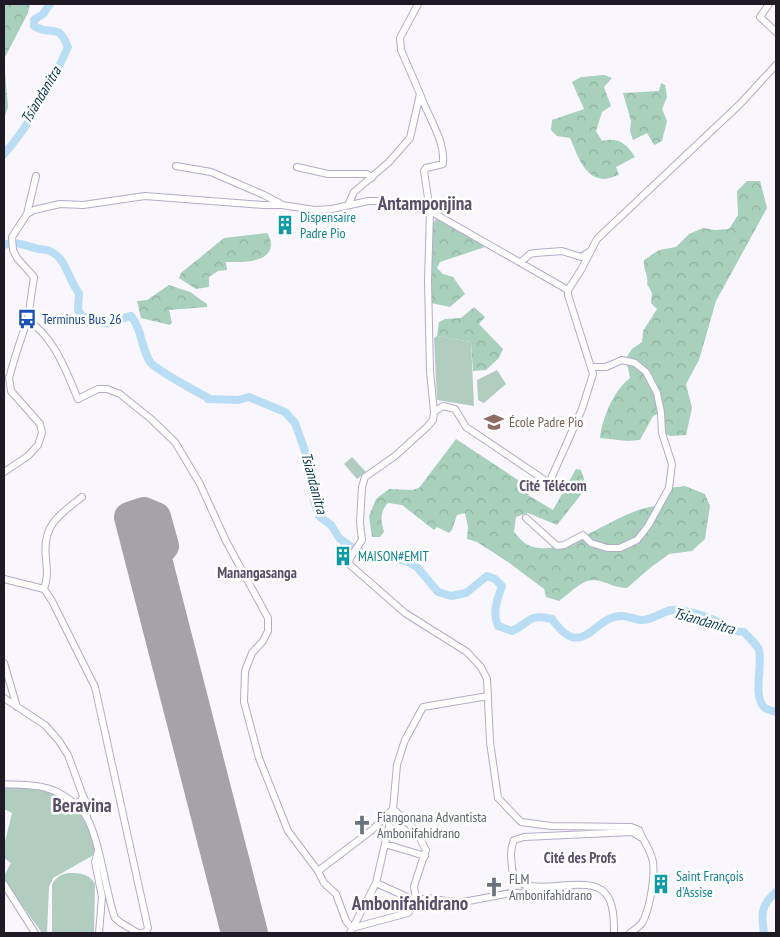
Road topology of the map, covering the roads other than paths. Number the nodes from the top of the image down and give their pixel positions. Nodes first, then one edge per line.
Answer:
1 (418, 4) edge
2 (769, 4) edge
3 (776, 32) edge
4 (776, 65) edge
5 (420, 94) junction
6 (176, 166) dead end
7 (297, 167) dead end
8 (36, 176) dead end
9 (372, 178) junction
10 (264, 195) junction
11 (282, 204) junction
12 (263, 205) junction
13 (348, 205) junction
14 (430, 211) junction
15 (27, 214) junction
16 (590, 252) junction
17 (521, 262) junction
18 (568, 290) junction
19 (27, 320) junction
20 (591, 367) junction
21 (434, 412) junction
22 (4, 472) edge
23 (82, 497) dead end
24 (526, 518) dead end
25 (4, 579) edge
26 (44, 590) junction
27 (4, 663) edge
28 (488, 696) junction
29 (4, 698) edge
30 (17, 707) junction
31 (4, 784) edge
32 (83, 796) junction
33 (74, 804) junction
34 (392, 809) junction
35 (87, 818) junction
36 (642, 838) junction
37 (385, 844) junction
38 (98, 851) junction
39 (425, 856) junction
40 (318, 871) junction
41 (376, 883) junction
42 (4, 884) edge
43 (560, 886) junction
44 (416, 901) junction
45 (351, 931) edge
46 (36, 933) edge
47 (99, 933) edge
48 (140, 933) edge
49 (614, 933) edge
50 (630, 933) edge

1 - 5 street
2 - 3 street
4 - 16 street
5 - 9 street
5 - 14 street
6 - 10 street
7 - 9 street
8 - 15 street
9 - 13 street
10 - 11 street
10 - 12 street
11 - 12 street
11 - 13 street
12 - 15 street
13 - 14 street
14 - 17 street
14 - 21 street
15 - 19 street
16 - 17 street
16 - 18 street
17 - 18 street
18 - 20 street
19 - 22 street
19 - 40 street
20 - 21 street
20 - 24 street
21 - 28 street
23 - 26 street
25 - 26 street
26 - 48 street
27 - 30 street
28 - 34 street
28 - 36 street
29 - 30 street
30 - 32 street
31 - 33 street
32 - 33 street
32 - 35 street
33 - 35 street
34 - 37 street
34 - 39 street
34 - 40 street
35 - 38 street
36 - 43 street
36 - 50 street
37 - 39 street
37 - 41 street
38 - 47 street
38 - 48 street
39 - 44 street
40 - 45 street
41 - 44 street
41 - 45 street
42 - 46 street
43 - 44 street
43 - 49 street
44 - 45 street

